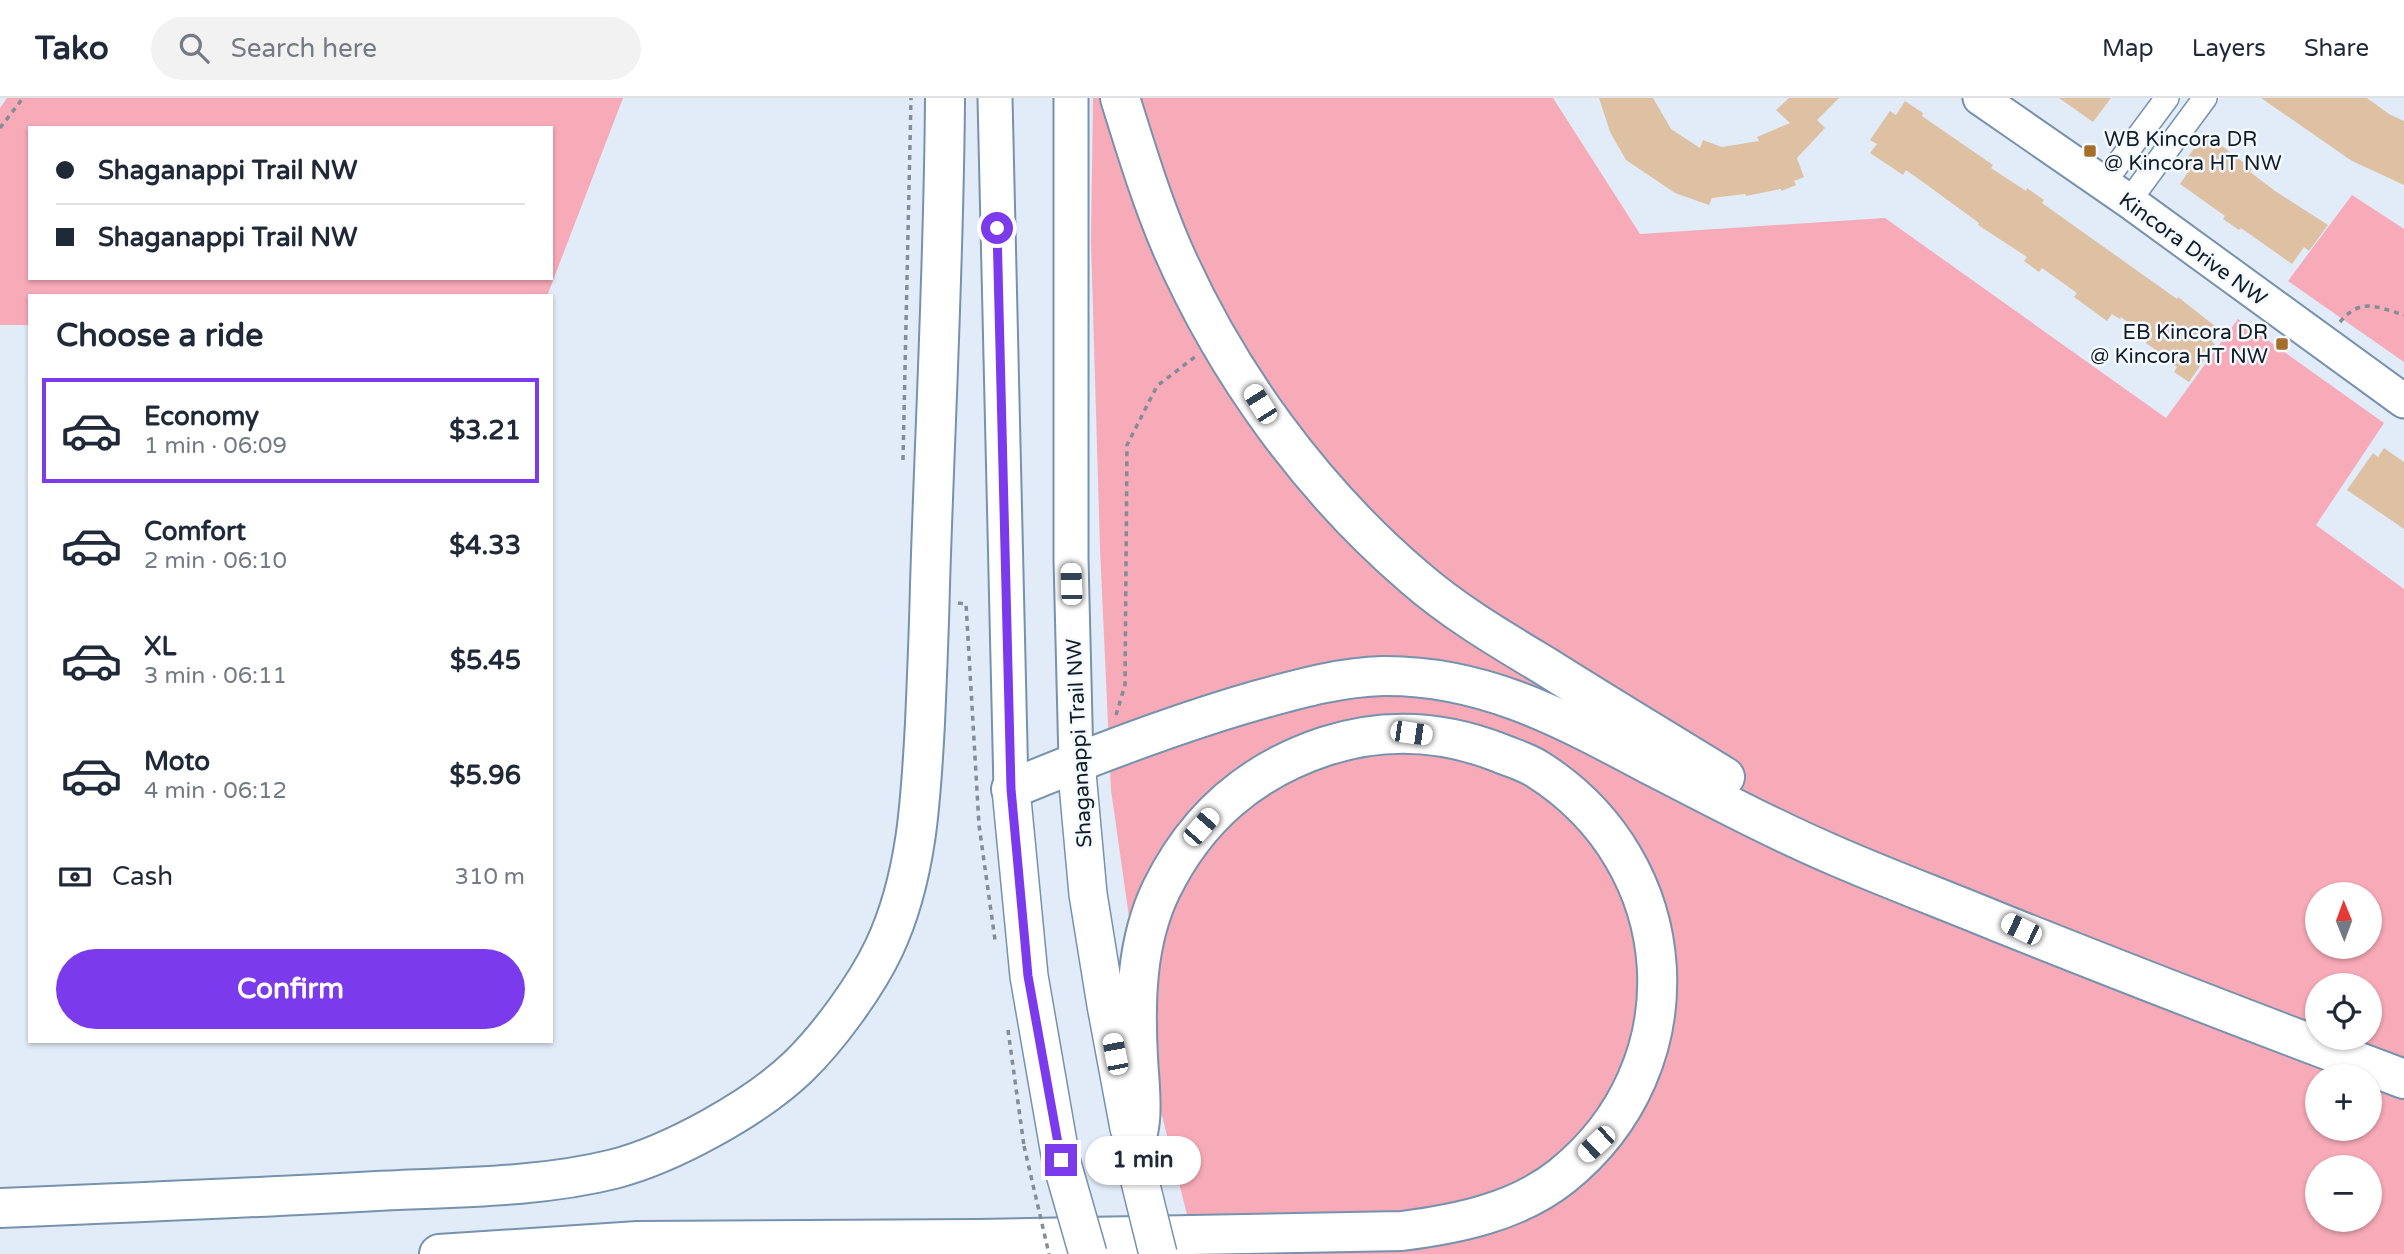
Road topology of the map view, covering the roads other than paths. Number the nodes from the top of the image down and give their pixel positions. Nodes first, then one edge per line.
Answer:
1 (945, 98) edge
2 (995, 98) edge
3 (1071, 98) edge
4 (1120, 98) edge
5 (1980, 98) edge
6 (2167, 98) edge
7 (2205, 98) edge
8 (2116, 193) junction
9 (2404, 401) edge
10 (1076, 746) junction
11 (1010, 772) junction
12 (2045, 941) junction
13 (2404, 1079) edge
14 (1133, 1153) junction
15 (0, 1208) edge
16 (439, 1254) edge
17 (1088, 1254) edge
18 (1158, 1254) edge

1 - 15 highway
2 - 11 main road
3 - 10 main road, Shaganappi Trail NW
4 - 12 highway
5 - 8 main road, Kincora Drive NW
6 - 8 street
7 - 8 street
8 - 9 main road, Kincora Drive NW
10 - 11 highway
10 - 12 highway
10 - 14 main road, Shaganappi Trail NW
11 - 17 main road, bridge
12 - 13 highway
14 - 16 highway
14 - 18 main road, Shaganappi Trail NW, bridge

